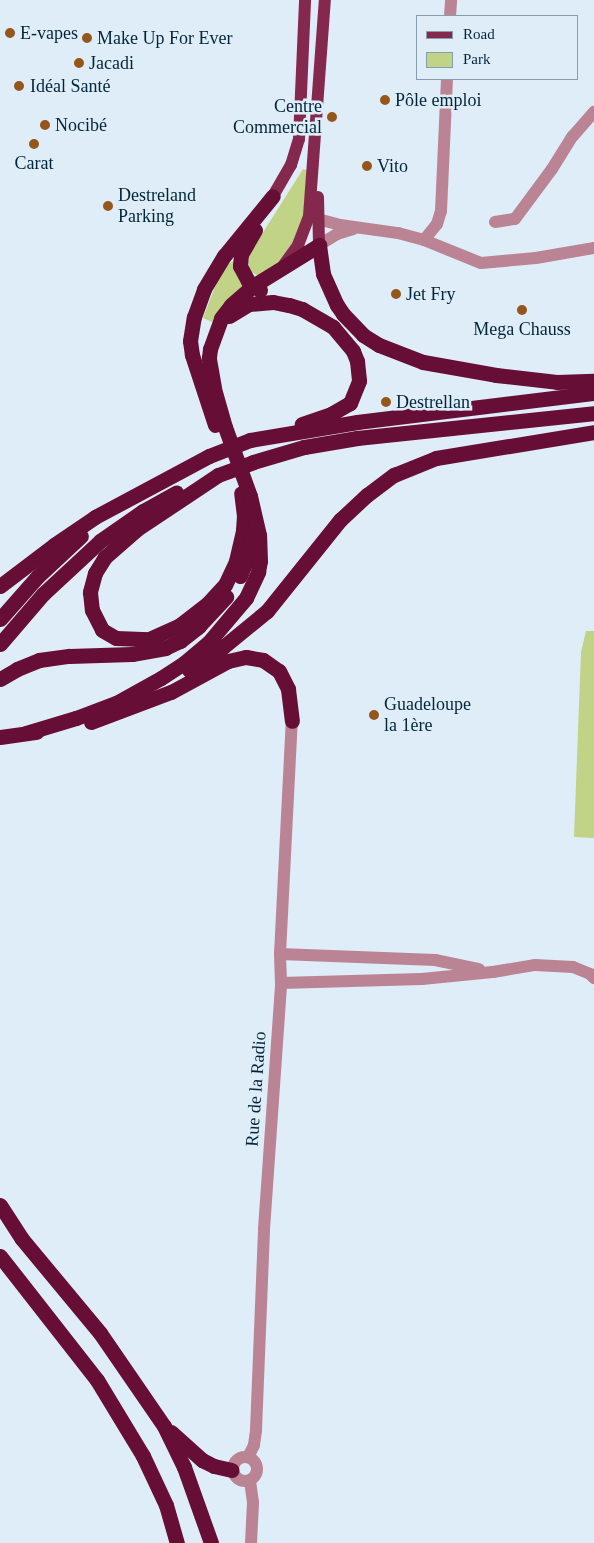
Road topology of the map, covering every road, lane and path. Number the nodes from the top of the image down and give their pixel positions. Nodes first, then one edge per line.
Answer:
1 (305, 0) edge
2 (325, 0) edge
3 (451, 0) edge
4 (450, 15) edge
5 (448, 80) edge
6 (320, 89) junction
7 (594, 112) edge
8 (273, 196) junction
9 (318, 219) junction
10 (495, 222) dead end
11 (363, 227) junction
12 (424, 240) junction
13 (319, 244) junction
14 (594, 248) edge
15 (280, 270) junction
16 (253, 286) junction
17 (302, 309) junction
18 (216, 330) junction
19 (594, 381) edge
20 (594, 393) edge
21 (594, 413) edge
22 (594, 432) edge
23 (250, 440) junction
24 (218, 475) junction
25 (131, 496) junction
26 (253, 506) junction
27 (0, 586) edge
28 (0, 619) edge
29 (0, 644) edge
30 (0, 679) edge
31 (292, 721) joint
32 (26, 734) junction
33 (0, 737) edge
34 (280, 954) junction
35 (493, 972) junction
36 (594, 978) edge
37 (281, 982) junction
38 (0, 1205) edge
39 (0, 1256) edge
40 (164, 1426) junction
41 (248, 1457) junction
42 (232, 1470) junction
43 (250, 1481) junction
44 (177, 1543) edge
45 (211, 1543) edge
46 (251, 1543) edge

1 - 8 main road
2 - 6 main road
3 - 4 street
5 - 12 street
6 - 9 main road
6 - 15 main road
7 - 10 street
8 - 16 highway
8 - 24 highway
9 - 11 street
9 - 13 main road
11 - 12 street
11 - 13 street
12 - 14 street
13 - 15 highway
13 - 19 highway
15 - 16 highway
16 - 17 highway
16 - 18 highway
17 - 18 highway
17 - 23 highway
18 - 26 highway
20 - 23 highway
21 - 24 highway, bridge
22 - 32 highway
23 - 25 highway, bridge
24 - 29 highway
25 - 27 highway
25 - 28 highway
26 - 30 highway
26 - 32 highway
31 - 32 highway
31 - 34 street, Rue de la Radio
32 - 33 highway
34 - 35 street
34 - 37 street, Rue de la Radio
35 - 36 street
35 - 37 street
37 - 41 street, Rue de la Radio
38 - 40 highway
39 - 44 highway
40 - 42 highway
40 - 45 highway
41 - 42 street
41 - 43 street
42 - 43 street
43 - 46 street

